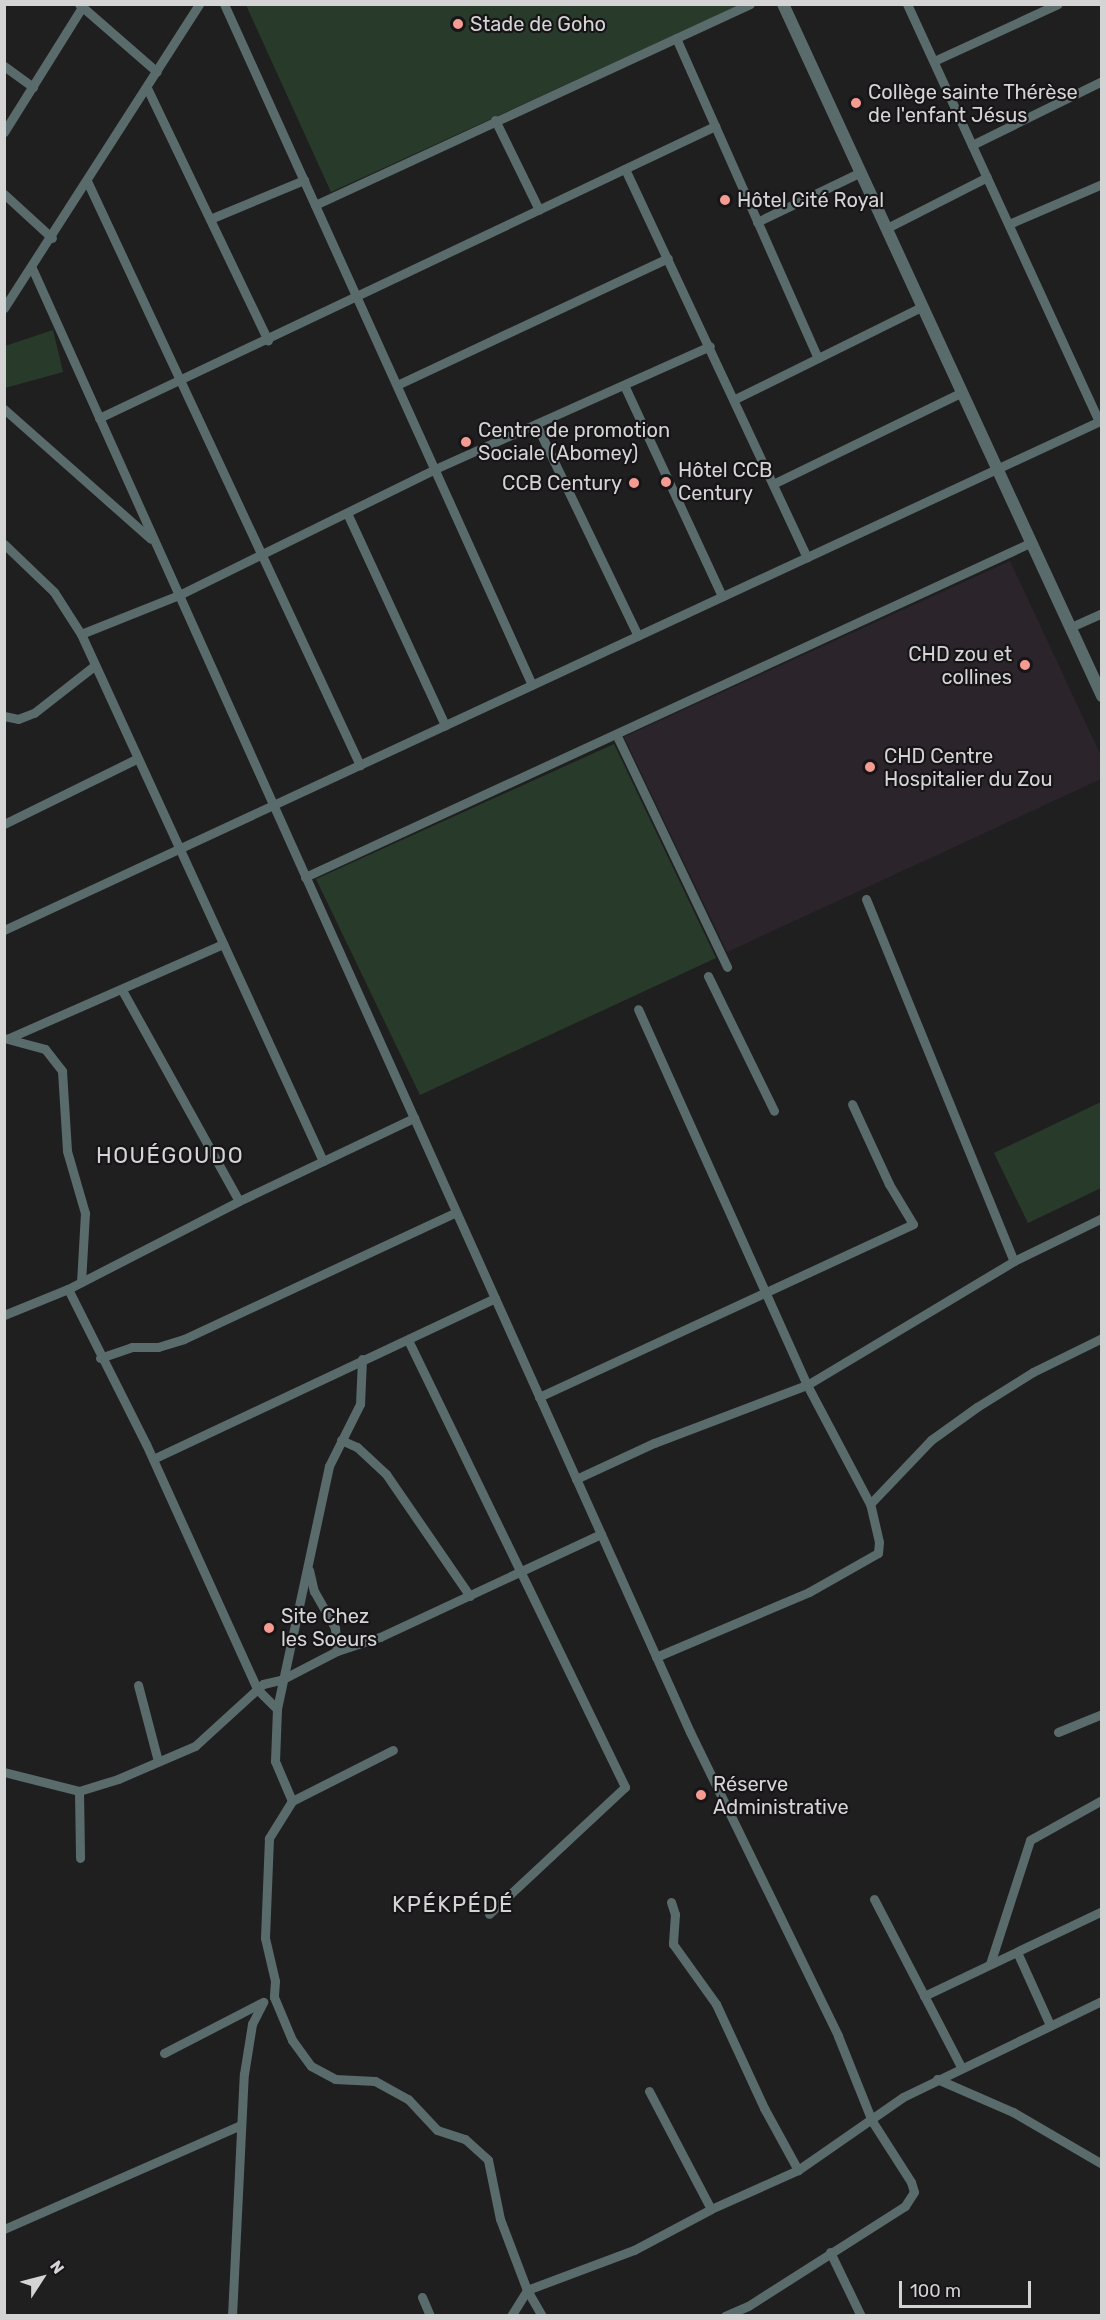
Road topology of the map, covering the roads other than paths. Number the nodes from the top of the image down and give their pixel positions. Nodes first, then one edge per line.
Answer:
1 (199, 4) edge
2 (224, 4) edge
3 (750, 4) edge
4 (783, 4) edge
5 (908, 4) edge
6 (1058, 4) edge
7 (81, 6) edge
8 (676, 38) junction
9 (934, 61) junction
10 (4, 66) edge
11 (156, 72) junction
12 (1101, 81) edge
13 (33, 87) junction
14 (147, 88) junction
15 (495, 120) junction
16 (715, 126) junction
17 (4, 132) edge
18 (972, 145) junction
19 (625, 169) junction
20 (861, 172) junction
21 (987, 177) junction
22 (304, 180) junction
23 (87, 182) junction
24 (1099, 186) edge
25 (4, 194) edge
26 (1101, 198) edge
27 (315, 206) junction
28 (538, 210) junction
29 (210, 219) junction
30 (757, 222) junction
31 (1009, 224) junction
32 (887, 228) junction
33 (52, 237) junction
34 (668, 258) junction
35 (32, 268) junction
36 (357, 297) junction
37 (923, 306) junction
38 (4, 308) edge
39 (268, 340) junction
40 (710, 346) junction
41 (818, 358) junction
42 (182, 381) junction
43 (397, 385) junction
44 (624, 385) junction
45 (962, 392) junction
46 (735, 399) junction
47 (4, 409) edge
48 (99, 418) junction
49 (1100, 420) edge
50 (536, 424) junction
51 (997, 467) junction
52 (435, 470) junction
53 (775, 483) junction
54 (347, 513) junction
55 (154, 542) junction
56 (1032, 543) junction
57 (4, 544) edge
58 (264, 553) junction
59 (807, 557) junction
60 (178, 595) junction
61 (722, 596) junction
62 (1101, 613) edge
63 (1071, 627) junction
64 (81, 634) junction
65 (638, 636) junction
66 (94, 666) junction
67 (532, 685) junction
68 (1101, 696) edge
69 (4, 716) edge
70 (445, 725) junction
71 (616, 734) junction
72 (136, 759) junction
73 (360, 765) junction
74 (273, 805) junction
75 (4, 824) edge
76 (178, 849) junction
77 (305, 877) junction
78 (866, 899) dead end
79 (4, 930) edge
80 (223, 944) junction
81 (727, 966) dead end
82 (708, 976) dead end
83 (122, 990) junction
84 (638, 1010) dead end
85 (5, 1040) edge
86 (852, 1104) dead end
87 (774, 1111) dead end
88 (414, 1118) junction
89 (323, 1161) junction
90 (239, 1201) junction
91 (456, 1212) junction
92 (1101, 1218) edge
93 (1014, 1261) junction
94 (81, 1282) junction
95 (68, 1289) junction
96 (766, 1292) junction
97 (495, 1298) junction
98 (4, 1315) edge
99 (1101, 1338) edge
100 (408, 1340) junction
101 (100, 1358) junction
102 (362, 1359) junction
103 (807, 1384) junction
104 (539, 1397) junction
105 (341, 1440) junction
106 (153, 1459) junction
107 (576, 1479) junction
108 (870, 1504) junction
109 (601, 1534) junction
110 (309, 1569) junction
111 (521, 1573) junction
112 (470, 1596) junction
113 (337, 1651) junction
114 (656, 1657) junction
115 (281, 1680) junction
116 (138, 1685) dead end
117 (257, 1689) junction
118 (277, 1709) junction
119 (1101, 1714) edge
120 (1058, 1732) dead end
121 (393, 1750) dead end
122 (158, 1761) junction
123 (4, 1772) edge
124 (79, 1791) junction
125 (1101, 1800) edge
126 (292, 1801) junction
127 (80, 1858) dead end
128 (874, 1899) dead end
129 (671, 1902) dead end
130 (1101, 1911) edge
131 (489, 1914) dead end
132 (1017, 1952) junction
133 (990, 1964) junction
134 (924, 1996) junction
135 (274, 1997) junction
136 (1101, 2001) edge
137 (263, 2002) junction
138 (1050, 2025) junction
139 (164, 2053) dead end
140 (961, 2067) junction
141 (937, 2079) junction
142 (649, 2091) dead end
143 (872, 2121) junction
144 (239, 2126) junction
145 (1101, 2164) edge
146 (798, 2170) junction
147 (711, 2209) junction
148 (4, 2229) edge
149 (830, 2252) junction
150 (527, 2290) junction
151 (422, 2297) dead end
152 (750, 2311) edge
153 (232, 2316) edge
154 (430, 2316) edge
155 (511, 2316) edge
156 (542, 2316) edge
157 (725, 2316) edge
158 (861, 2316) edge

1 - 11 street
2 - 22 street
3 - 8 street
4 - 20 street
5 - 9 street
6 - 9 street
7 - 11 street
7 - 13 street
8 - 15 street
8 - 16 street
9 - 18 street
10 - 13 street
11 - 14 street
12 - 18 street
13 - 17 street
14 - 23 street
14 - 29 street
15 - 27 street
15 - 28 street
16 - 19 street
16 - 30 street
18 - 21 street
19 - 28 street
19 - 34 street
20 - 30 street
20 - 32 street
21 - 31 street
21 - 32 street
22 - 27 street
22 - 29 street
23 - 33 street
23 - 42 street
24 - 26 street
24 - 31 street
25 - 33 street
27 - 36 street
28 - 36 street
29 - 39 street
30 - 41 street
31 - 49 street
32 - 37 street
33 - 35 street
34 - 40 street
34 - 43 street
35 - 38 street
35 - 48 street
36 - 39 street
36 - 43 street
37 - 41 street
37 - 45 street
39 - 42 street
40 - 44 street
40 - 46 street
41 - 46 street
42 - 48 street
42 - 58 street
43 - 52 street
44 - 50 street
44 - 61 street
45 - 51 street
45 - 53 street
46 - 53 street
47 - 55 street
48 - 55 street
49 - 51 street
50 - 52 street
50 - 65 street
51 - 56 street
51 - 59 street
52 - 54 street
52 - 67 street
53 - 59 street
54 - 58 street
54 - 70 street
55 - 60 street
56 - 63 street
56 - 71 street
57 - 64 street
58 - 60 street
58 - 73 street
59 - 61 street
60 - 64 street
60 - 74 street
61 - 65 street
62 - 63 street
63 - 68 street
64 - 66 street
65 - 67 street
66 - 69 street
66 - 72 street
67 - 70 street
70 - 73 street
71 - 77 street
71 - 81 street
72 - 75 street
72 - 76 street
73 - 74 street
74 - 76 street
74 - 77 street
76 - 79 street
76 - 80 street
77 - 88 street
78 - 93 street
80 - 83 street
80 - 89 street
82 - 87 street
83 - 85 street
83 - 90 street
84 - 96 street
85 - 94 street
86 - 96 street
88 - 89 street
88 - 91 street
89 - 90 street
90 - 94 street
91 - 97 street
91 - 101 street
92 - 93 street
93 - 103 street
94 - 95 street
95 - 98 street
95 - 101 street
96 - 103 street
96 - 104 street
97 - 100 street
97 - 104 street
99 - 108 street
100 - 102 street
100 - 111 street
101 - 106 street
102 - 105 street
102 - 106 street
103 - 107 street
103 - 108 street
104 - 107 street
105 - 110 street
105 - 112 street
106 - 117 street
107 - 109 street
108 - 114 street
109 - 111 street
109 - 114 street
110 - 113 street
110 - 115 street
111 - 112 street
111 - 131 street
112 - 113 street
113 - 115 street
114 - 143 street
115 - 117 street
115 - 118 street
116 - 122 street
117 - 118 street
117 - 122 street
118 - 126 street
119 - 120 street
121 - 126 street
122 - 124 street
123 - 124 street
124 - 127 street
125 - 133 street
126 - 135 street
128 - 134 street
129 - 146 street
130 - 132 street
132 - 133 street
132 - 138 street
133 - 134 street
134 - 140 street
135 - 137 street
135 - 150 street
136 - 138 street
137 - 139 street
137 - 144 street
138 - 140 street
140 - 141 street
141 - 143 street
141 - 145 street
142 - 147 street
143 - 146 street
143 - 149 street
144 - 148 street
144 - 153 street
146 - 147 street
147 - 150 street
149 - 152 street
149 - 158 street
150 - 155 street
150 - 156 street
151 - 154 street
152 - 157 street

